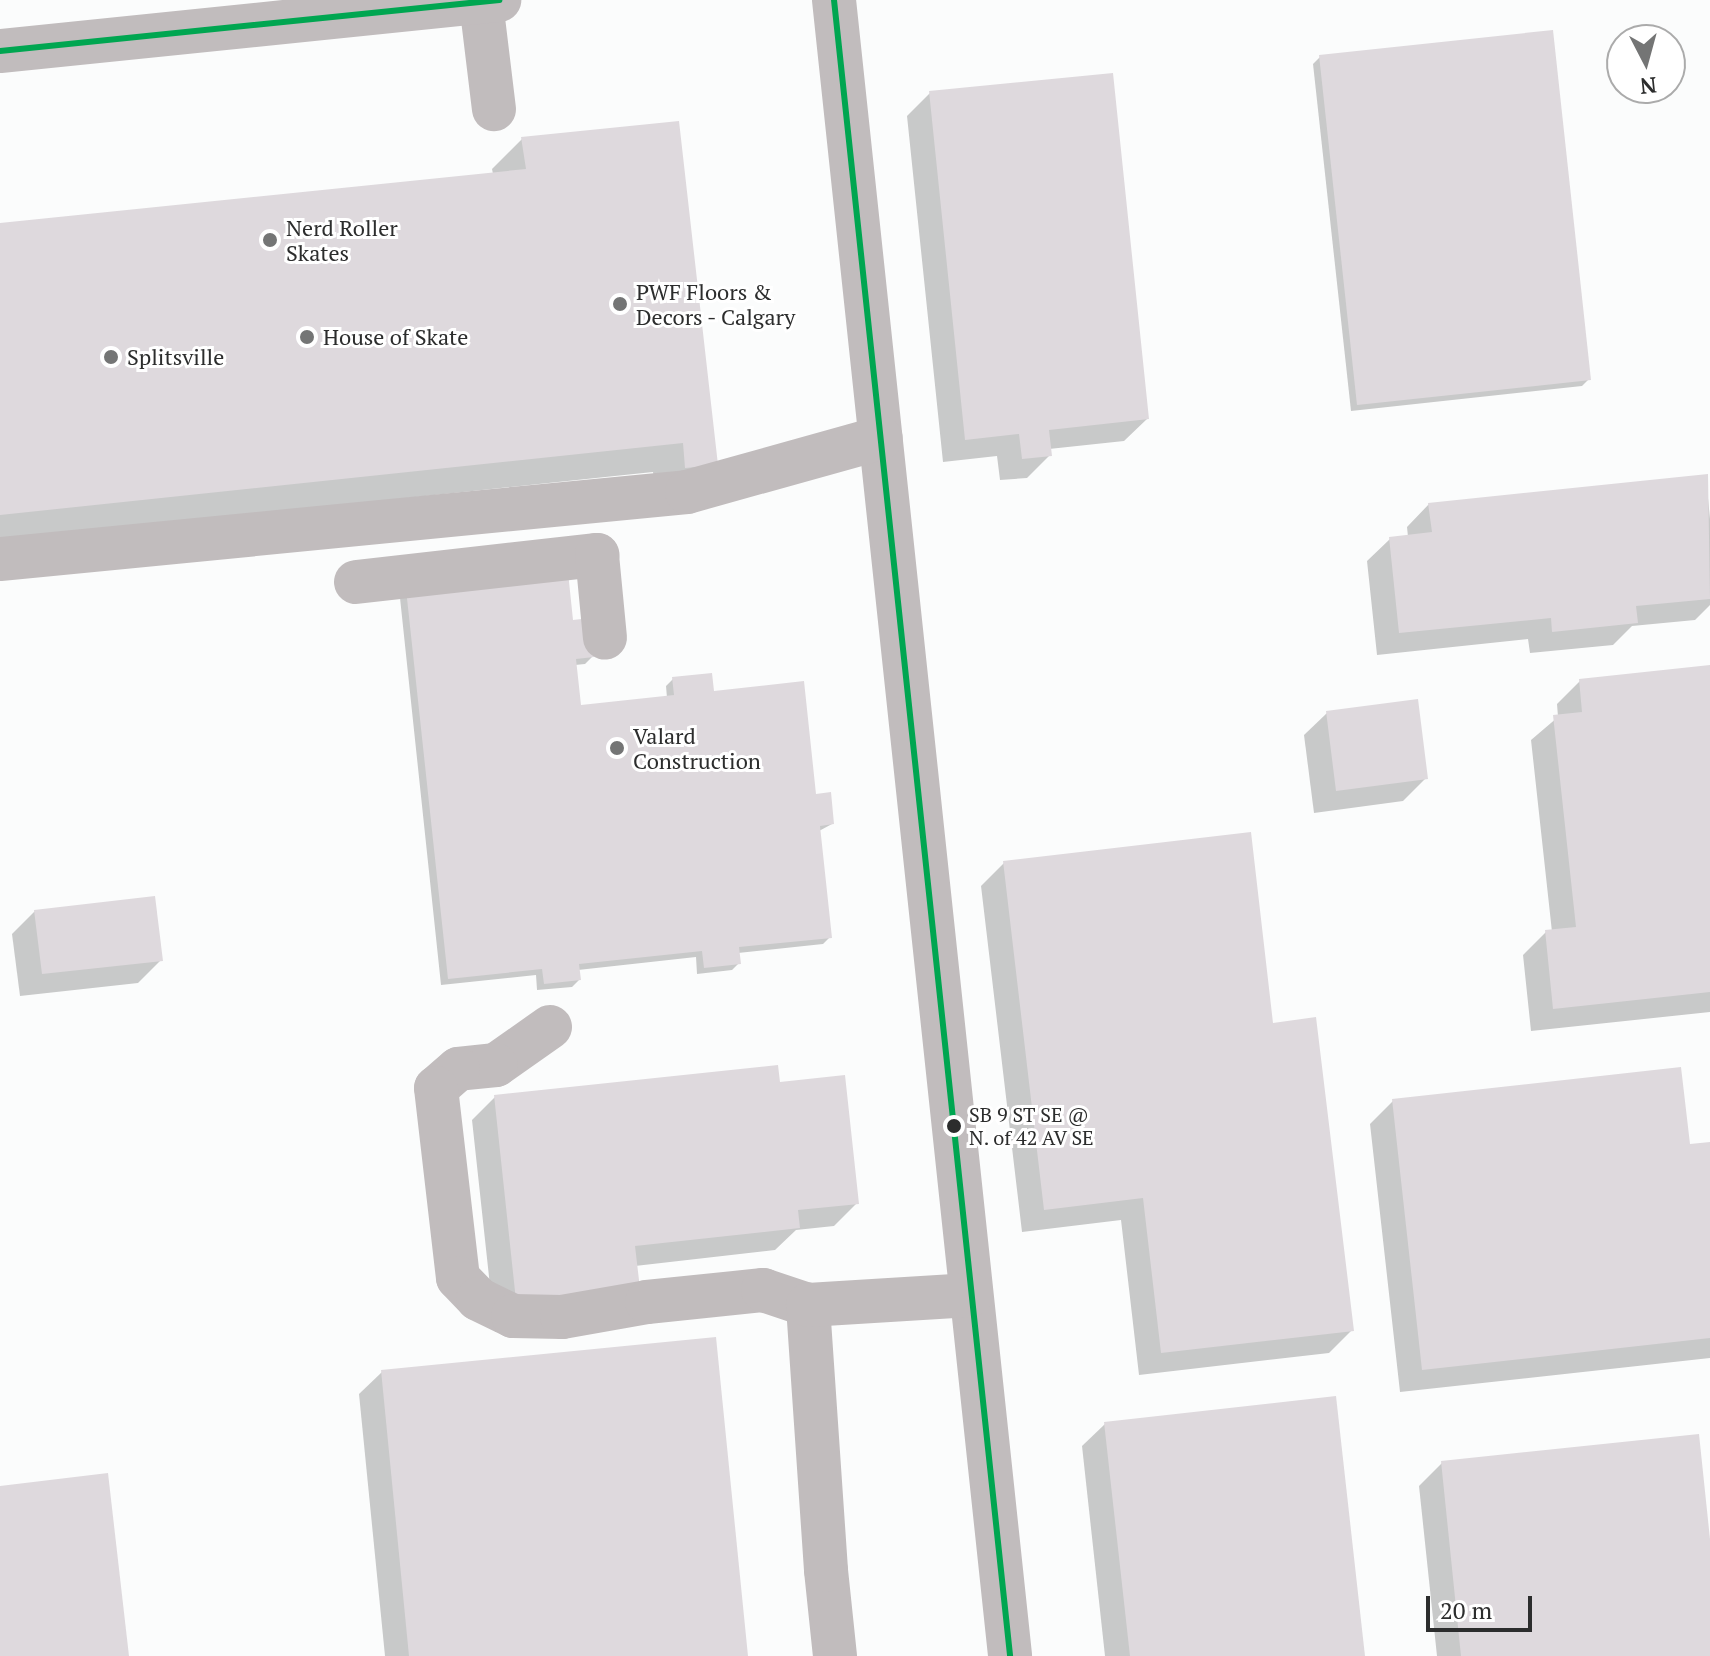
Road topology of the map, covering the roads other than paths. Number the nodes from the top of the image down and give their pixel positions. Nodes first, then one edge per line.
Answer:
1 (834, 0) edge
2 (490, 1) edge
3 (421, 4) edge
4 (0, 51) edge
5 (494, 109) dead end
6 (881, 438) junction
7 (0, 559) edge
8 (356, 582) dead end
9 (605, 638) dead end
10 (550, 1027) dead end
11 (971, 1295) junction
12 (808, 1305) junction
13 (835, 1656) edge
14 (1010, 1656) edge

1 - 6 street
2 - 3 street
2 - 5 street
3 - 4 street
6 - 7 street
6 - 11 street
8 - 9 street
10 - 12 street
11 - 12 street
11 - 14 street
12 - 13 street

